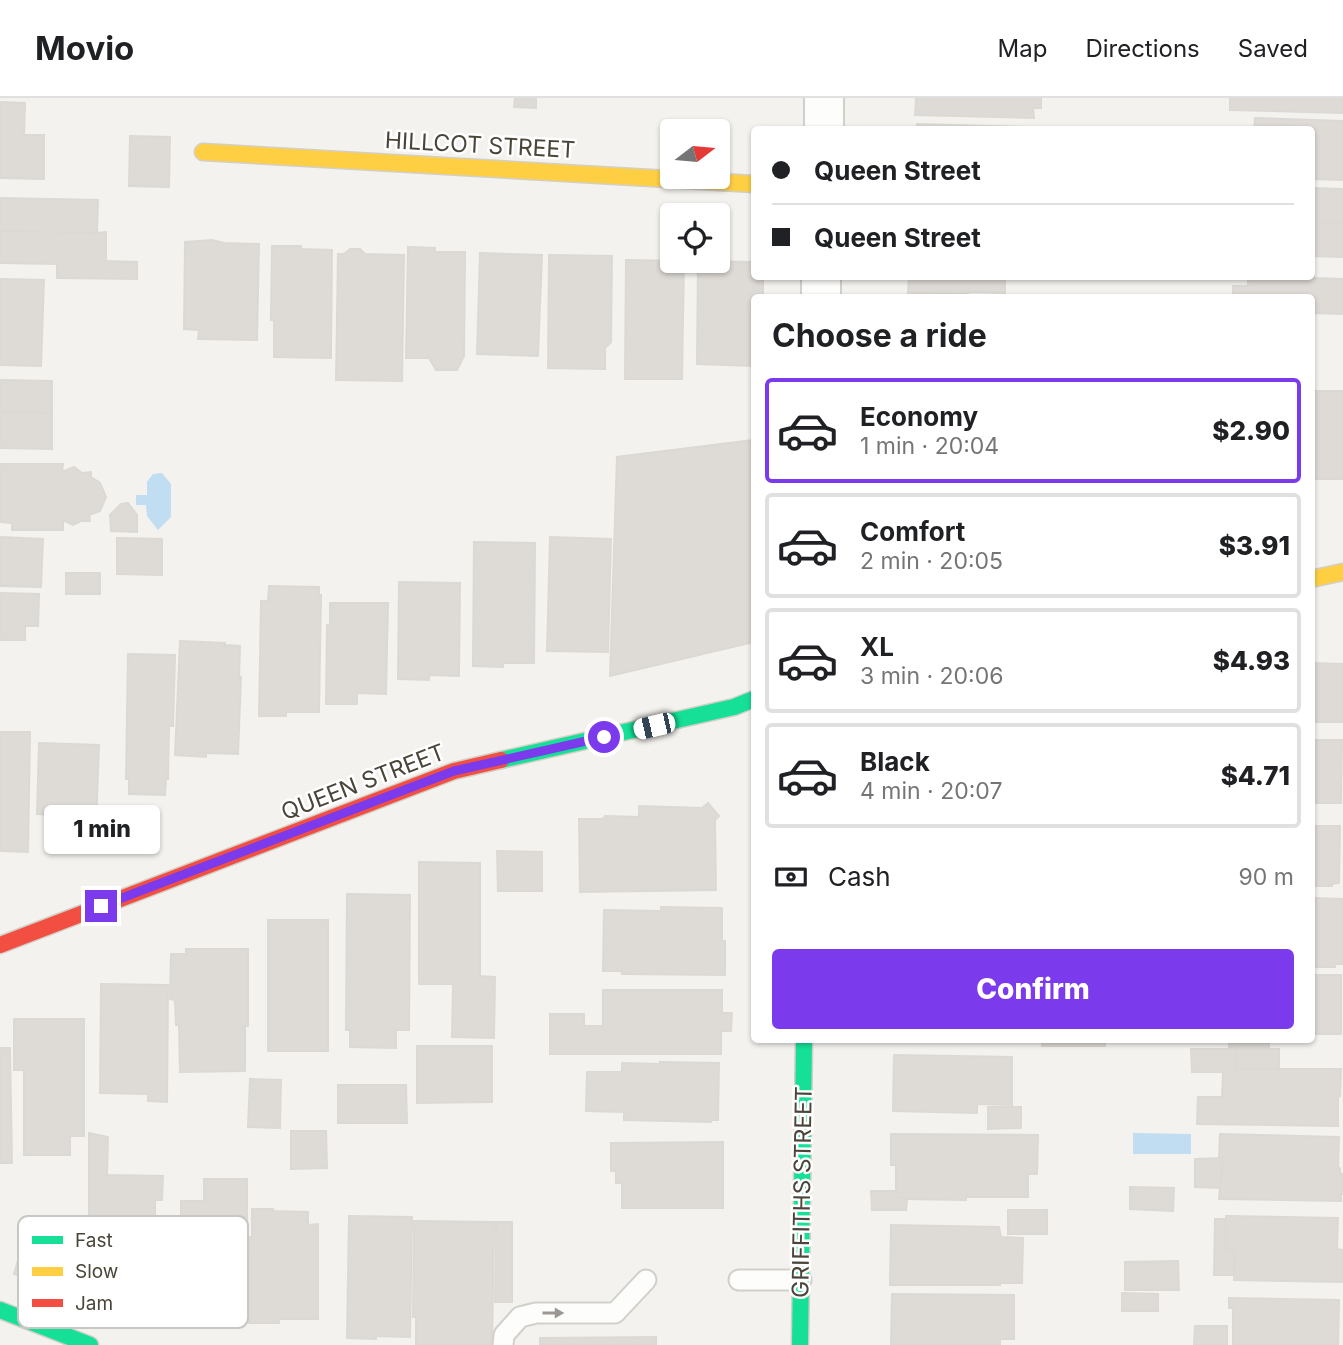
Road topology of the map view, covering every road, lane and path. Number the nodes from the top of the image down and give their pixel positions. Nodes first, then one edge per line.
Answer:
1 (824, 98) edge
2 (824, 126) edge
3 (203, 152) dead end
4 (751, 184) edge
5 (1343, 572) edge
6 (1315, 578) edge
7 (751, 700) edge
8 (0, 945) edge
9 (804, 1043) edge
10 (646, 1280) dead end
11 (739, 1280) dead end
12 (801, 1280) junction
13 (0, 1310) edge
14 (18, 1317) edge
15 (46, 1328) edge
16 (90, 1345) edge
17 (503, 1345) edge
18 (800, 1345) edge

1 - 2 street
3 - 4 main road, HILLCOT STREET
5 - 6 main road
7 - 8 main road, QUEEN STREET
9 - 12 main road, GRIFFITHS STREET
17 -> 10 lane
11 - 12 lane
12 - 18 main road, GRIFFITHS STREET
13 - 14 main road
15 - 16 main road

